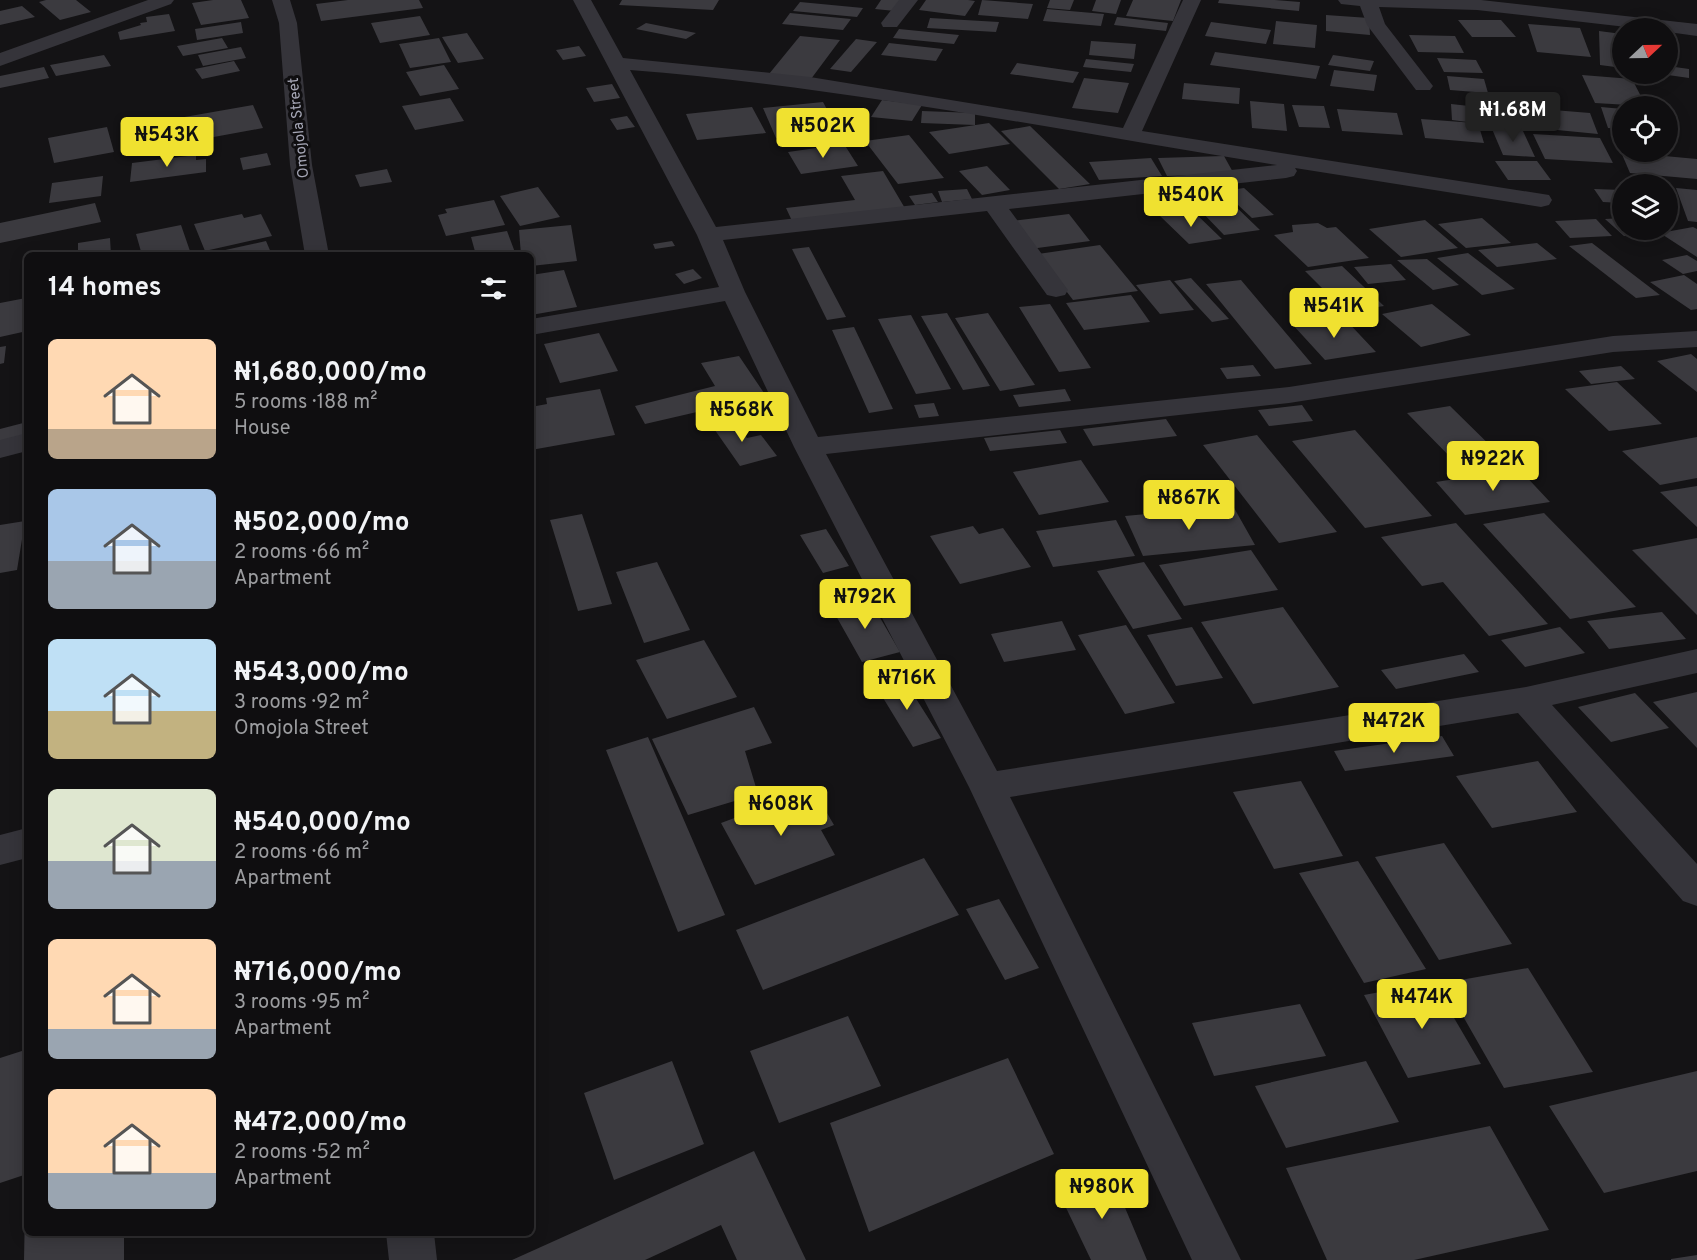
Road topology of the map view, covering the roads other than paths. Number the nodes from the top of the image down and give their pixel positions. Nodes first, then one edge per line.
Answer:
1 (165, 0) edge
2 (281, 0) edge
3 (582, 0) edge
4 (909, 0) edge
5 (1192, 0) edge
6 (1347, 0) edge
7 (1368, 2) junction
8 (1478, 2) edge
9 (890, 23) dead end
10 (1697, 30) edge
11 (0, 60) edge
12 (617, 63) junction
13 (1424, 86) dead end
14 (1130, 135) junction
15 (1329, 166) junction
16 (1541, 200) dead end
17 (994, 204) junction
18 (709, 235) junction
19 (316, 252) edge
20 (1056, 290) dead end
21 (733, 292) junction
22 (534, 326) edge
23 (1697, 339) edge
24 (24, 443) edge
25 (808, 447) junction
26 (0, 448) edge
27 (1697, 661) edge
28 (1527, 699) junction
29 (987, 788) junction
30 (24, 844) edge
31 (0, 850) edge
32 (1697, 890) edge
33 (410, 1236) edge
34 (413, 1260) edge
35 (1217, 1260) edge

1 - 11 street
2 - 19 street, Omojola Street
3 - 12 street
4 - 9 street
5 - 14 street
6 - 7 street
7 - 8 street
7 - 13 street
8 - 10 street
12 - 14 street
12 - 18 street
14 - 15 street
15 - 16 street
15 - 17 street
17 - 18 street
17 - 20 street
18 - 21 street
21 - 22 street
21 - 25 street
23 - 25 street
24 - 26 street
25 - 29 street
27 - 28 street
28 - 29 street
28 - 32 street
29 - 35 street
30 - 31 street
33 - 34 street

